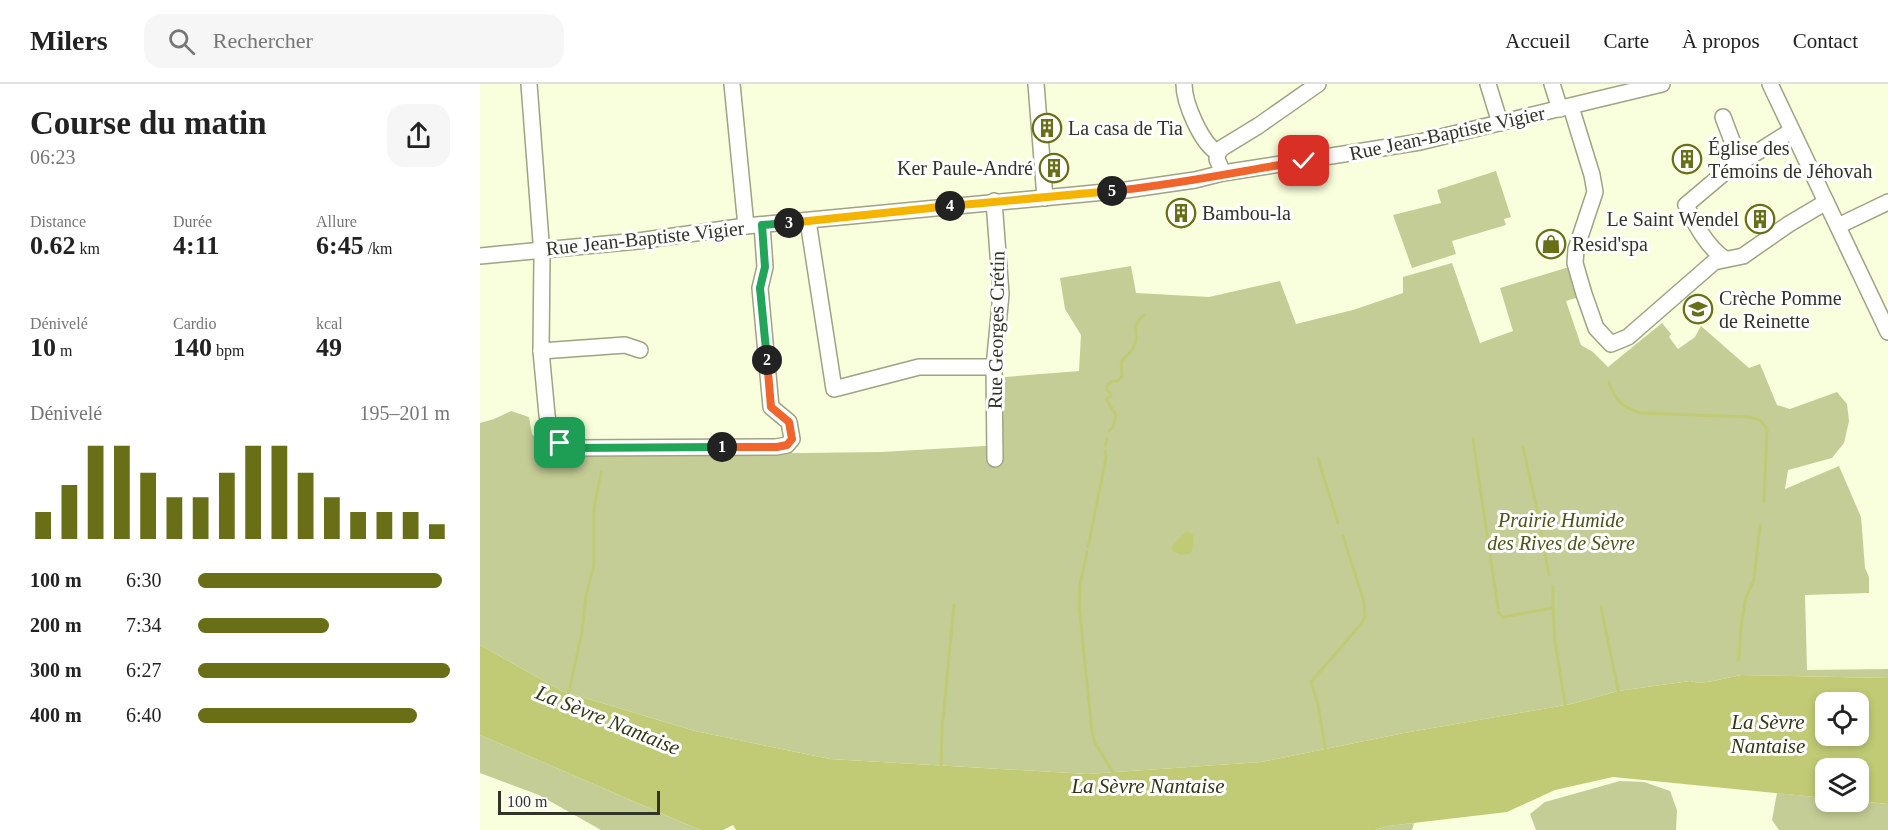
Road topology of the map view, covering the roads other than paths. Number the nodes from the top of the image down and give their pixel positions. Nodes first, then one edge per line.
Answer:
1 (529, 84) edge
2 (732, 84) edge
3 (1036, 84) edge
4 (1184, 84) edge
5 (1318, 84) edge
6 (1488, 84) edge
7 (1552, 84) edge
8 (1662, 84) edge
9 (1770, 84) edge
10 (1566, 108) junction
11 (1723, 117) dead end
12 (1500, 123) junction
13 (1791, 130) junction
14 (1218, 153) junction
15 (1740, 162) junction
16 (1223, 173) junction
17 (1045, 198) junction
18 (994, 201) junction
19 (1826, 202) junction
20 (1888, 202) edge
21 (808, 221) junction
22 (762, 225) junction
23 (746, 226) junction
24 (1838, 226) junction
25 (541, 250) junction
26 (480, 256) edge
27 (1727, 259) junction
28 (1888, 332) edge
29 (640, 350) dead end
30 (542, 351) junction
31 (994, 367) junction
32 (995, 459) dead end

1 - 25 street
2 - 23 street
3 - 17 street
4 - 14 street
5 - 14 street
6 - 12 street
7 - 10 street
8 - 10 street, Rue Jean-Baptiste Vigier
9 - 13 street
10 - 12 street, Rue Jean-Baptiste Vigier
10 - 27 street
11 - 15 street
12 - 16 street, Rue Jean-Baptiste Vigier
13 - 15 street
13 - 19 street
14 - 16 street
15 - 27 street
16 - 17 street, Rue Jean-Baptiste Vigier
17 - 18 street, Rue Jean-Baptiste Vigier
18 - 21 street, Rue Jean-Baptiste Vigier
18 - 31 street, Rue Georges Crétin
19 - 24 street
19 - 27 street
20 - 24 street
21 - 22 street, Rue Jean-Baptiste Vigier
21 - 31 street
22 - 23 street, Rue Jean-Baptiste Vigier
22 - 30 street
23 - 25 street, Rue Jean-Baptiste Vigier
24 - 28 street
25 - 26 street, Rue Jean-Baptiste Vigier
25 - 30 street
29 - 30 street
31 - 32 street, Rue Georges Crétin

